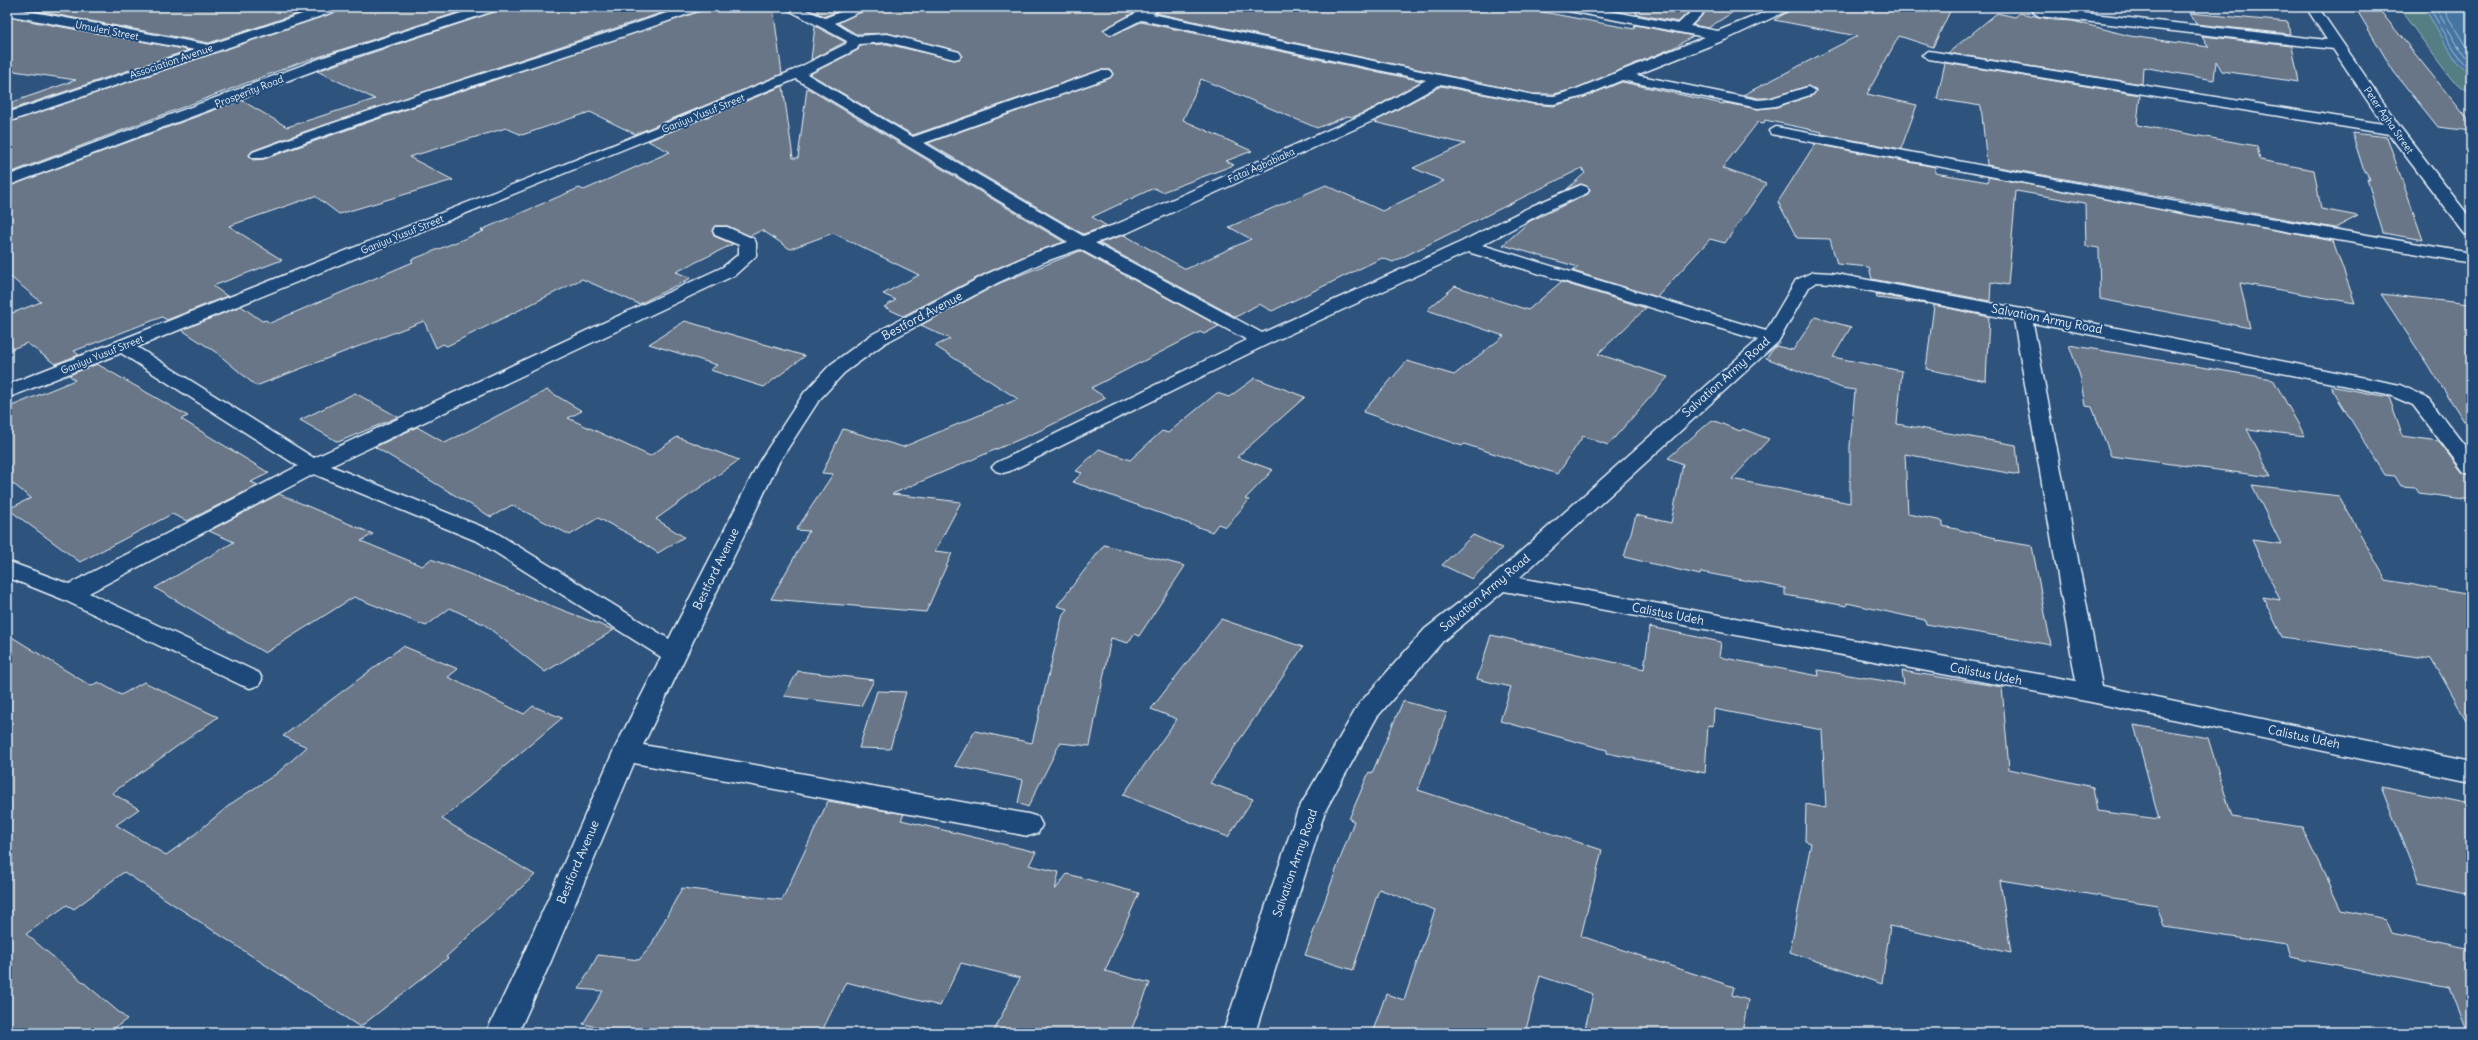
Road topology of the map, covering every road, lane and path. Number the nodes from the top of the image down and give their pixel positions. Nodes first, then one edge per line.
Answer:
1 (335, 7) edge
2 (493, 7) edge
3 (696, 7) edge
4 (789, 7) edge
5 (864, 7) edge
6 (1158, 7) edge
7 (1569, 7) edge
8 (1702, 7) edge
9 (1790, 7) edge
10 (2312, 7) edge
11 (7, 11) edge
12 (2039, 12) dead end
13 (1141, 16) junction
14 (825, 23) junction
15 (1681, 28) junction
16 (1110, 30) dead end
17 (1722, 36) junction
18 (854, 40) junction
19 (2337, 45) junction
20 (206, 49) junction
21 (954, 55) dead end
22 (1929, 55) dead end
23 (797, 74) junction
24 (1105, 74) dead end
25 (1622, 76) junction
26 (1437, 80) junction
27 (1808, 91) dead end
28 (7, 118) edge
29 (2394, 130) junction
30 (1776, 131) dead end
31 (912, 142) junction
32 (258, 155) dead end
33 (7, 181) edge
34 (1581, 190) dead end
35 (2471, 230) edge
36 (721, 231) dead end
37 (1080, 242) junction
38 (1467, 246) junction
39 (2471, 258) edge
40 (2022, 314) junction
41 (1771, 338) junction
42 (1261, 340) junction
43 (123, 346) junction
44 (7, 392) edge
45 (313, 466) junction
46 (1003, 467) dead end
47 (2471, 468) edge
48 (7, 568) edge
49 (1500, 582) junction
50 (70, 593) junction
51 (675, 654) junction
52 (250, 679) dead end
53 (2090, 693) junction
54 (626, 752) junction
55 (2471, 772) edge
56 (1028, 825) dead end
57 (502, 1033) edge
58 (1239, 1033) edge

1 - 20 street, Association Avenue
2 - 33 street, Prosperity Road
3 - 32 street
4 - 14 street
5 - 14 street
6 - 13 street
7 - 15 street
8 - 15 street
9 - 17 street
10 - 19 street, Peter Agha Street
11 - 20 street, Umuleri Street
12 - 19 street
13 - 16 street
13 - 26 street
14 - 18 street
15 - 17 street
17 - 25 street
18 - 21 street
18 - 23 street, Ganiyu Yusuf Street
19 - 29 street, Peter Agha Street
20 - 28 street, Association Avenue
22 - 29 street
23 - 31 street
23 - 43 street, Ganiyu Yusuf Street
24 - 31 street
25 - 26 street
25 - 27 street
26 - 37 street, Fatai Agbabiaka
29 - 35 street, Peter Agha Street
30 - 39 street
31 - 37 street
34 - 38 street
36 - 45 street
37 - 42 street
37 - 51 street, Bestford Avenue
38 - 41 street
38 - 42 street
40 - 41 street, Salvation Army Road
40 - 47 street, Salvation Army Road
40 - 53 street
41 - 49 street, Salvation Army Road
42 - 46 street
43 - 44 street, Ganiyu Yusuf Street
43 - 45 street
45 - 50 street
45 - 51 street
48 - 50 street
49 - 53 street, Calistus Udeh
49 - 58 street, Salvation Army Road
50 - 52 street
51 - 54 street, Bestford Avenue
53 - 55 street, Calistus Udeh
54 - 56 street
54 - 57 street, Bestford Avenue

